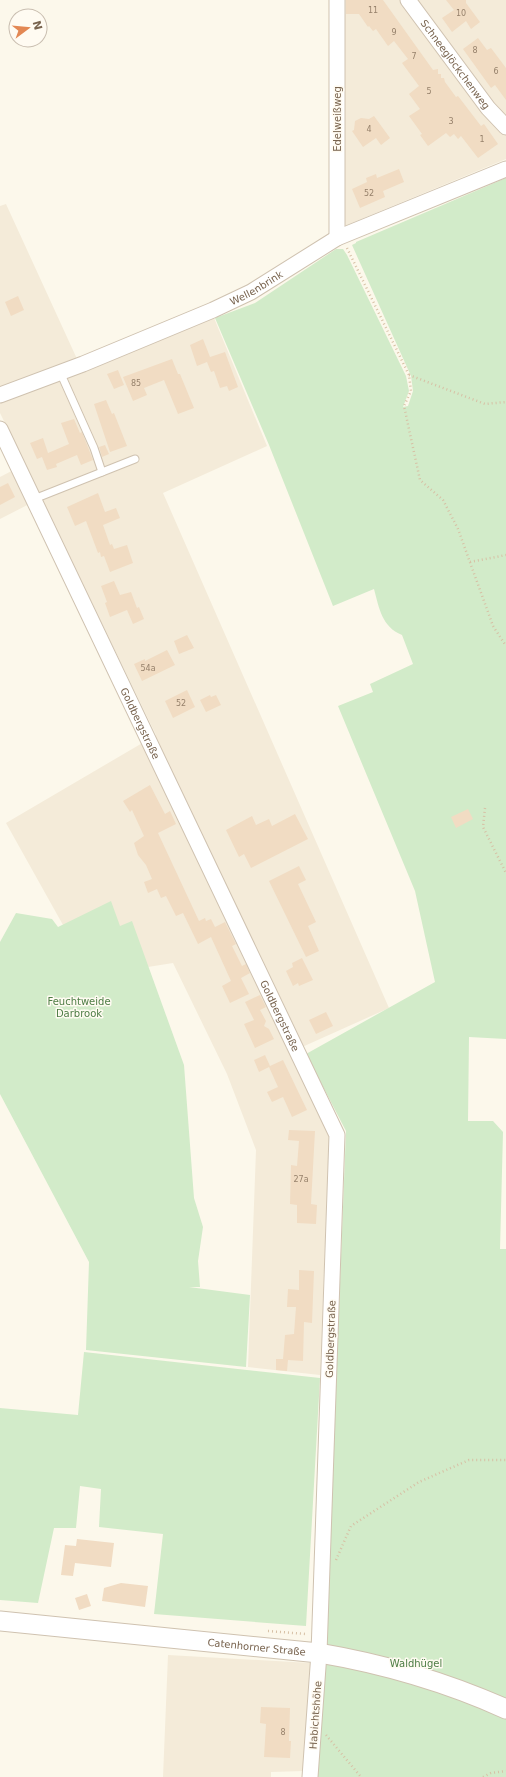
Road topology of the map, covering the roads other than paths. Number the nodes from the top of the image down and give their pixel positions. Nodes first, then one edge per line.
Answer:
1 (337, 0) edge
2 (408, 0) edge
3 (506, 128) edge
4 (506, 169) edge
5 (337, 238) junction
6 (60, 372) junction
7 (0, 395) edge
8 (0, 429) edge
9 (135, 459) dead end
10 (102, 472) junction
11 (34, 499) junction
12 (0, 1621) edge
13 (319, 1653) junction
14 (506, 1710) edge
15 (310, 1777) edge

1 - 5 street, Edelweißweg
2 - 3 street, Schneeglöckchenweg
4 - 5 street, Wellenbrink
5 - 6 street, Wellenbrink
6 - 7 street, Wellenbrink
6 - 10 lane
8 - 11 street, Goldbergstraße
9 - 10 lane
10 - 11 lane
11 - 13 street, Goldbergstraße
12 - 13 street, Catenhorner Straße
13 - 14 street, Catenhorner Straße
13 - 15 street, Habichtshöhe

